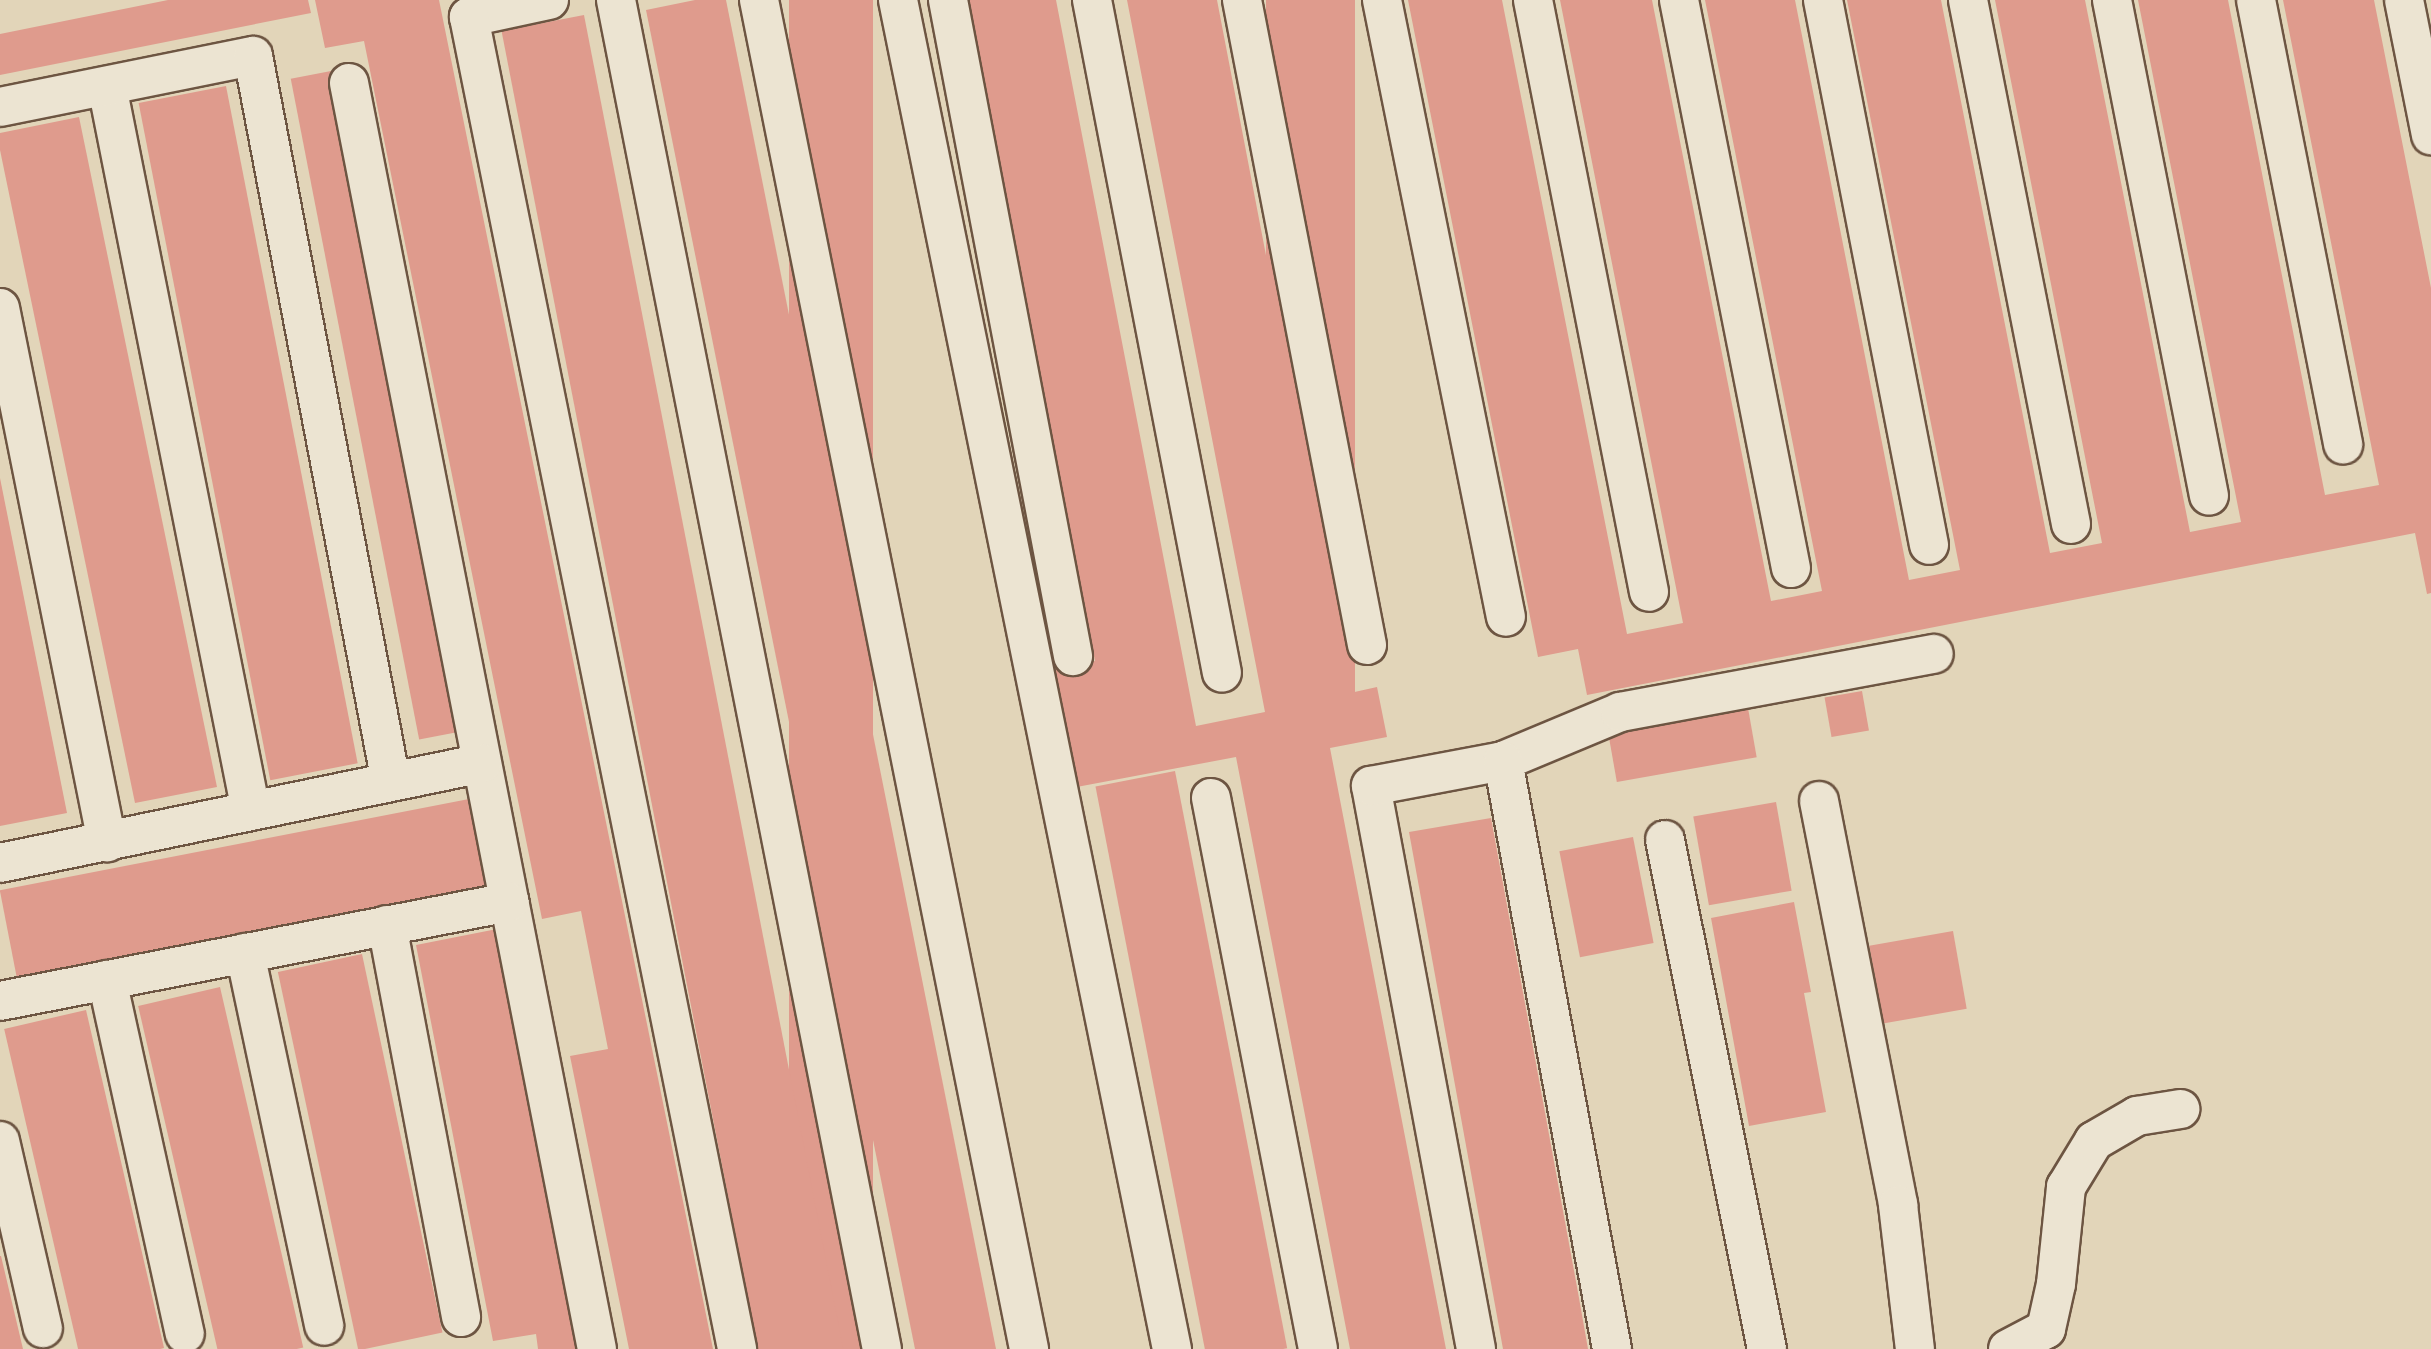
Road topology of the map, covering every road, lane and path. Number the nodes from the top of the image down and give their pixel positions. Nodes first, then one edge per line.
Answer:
1 (549, 0) edge
2 (616, 0) edge
3 (759, 0) edge
4 (898, 0) edge
5 (948, 0) edge
6 (1092, 0) edge
7 (1242, 0) edge
8 (1382, 0) edge
9 (1533, 0) edge
10 (1679, 0) edge
11 (1823, 0) edge
12 (1968, 0) edge
13 (2112, 0) edge
14 (2256, 0) edge
15 (2404, 0) edge
16 (349, 83) dead end
17 (107, 86) junction
18 (0, 107) edge
19 (2431, 135) edge
20 (0, 308) edge
21 (2343, 445) dead end
22 (2209, 495) dead end
23 (2071, 524) dead end
24 (1929, 545) dead end
25 (1791, 568) dead end
26 (1649, 592) dead end
27 (1506, 617) dead end
28 (1367, 645) dead end
29 (1934, 654) dead end
30 (1073, 656) dead end
31 (1222, 673) dead end
32 (1503, 761) junction
33 (482, 763) junction
34 (391, 782) junction
35 (1211, 798) dead end
36 (1819, 800) dead end
37 (251, 811) junction
38 (1665, 840) dead end
39 (107, 842) junction
40 (0, 863) edge
41 (509, 902) junction
42 (387, 925) junction
43 (246, 953) junction
44 (107, 980) junction
45 (0, 1000) edge
46 (2180, 1109) dead end
47 (0, 1141) edge
48 (461, 1317) dead end
49 (324, 1326) dead end
50 (43, 1328) dead end
51 (185, 1334) dead end
52 (597, 1349) edge
53 (737, 1349) edge
54 (882, 1349) edge
55 (1029, 1349) edge
56 (1172, 1349) edge
57 (1318, 1349) edge
58 (1476, 1349) edge
59 (1612, 1349) edge
60 (1767, 1349) edge
61 (1915, 1349) edge
62 (2008, 1349) edge

1 - 53 lane
2 - 54 lane
3 - 55 lane
4 - 56 lane
5 - 30 lane
6 - 31 lane
7 - 28 lane
8 - 27 lane
9 - 26 lane
10 - 25 lane
11 - 24 lane
12 - 23 lane
13 - 22 lane
14 - 21 lane
15 - 19 lane
16 - 33 lane
17 - 18 lane
17 - 34 lane
17 - 37 lane
20 - 39 lane
29 - 32 lane
32 - 58 lane
32 - 59 lane
33 - 34 lane
33 - 41 lane
34 - 37 lane
35 - 57 lane
36 - 61 lane
37 - 39 lane
38 - 60 lane
39 - 40 lane
41 - 42 lane
41 - 52 lane
42 - 43 lane
42 - 48 lane
43 - 44 lane
43 - 49 lane
44 - 45 lane
44 - 51 lane
46 - 62 lane
47 - 50 lane

